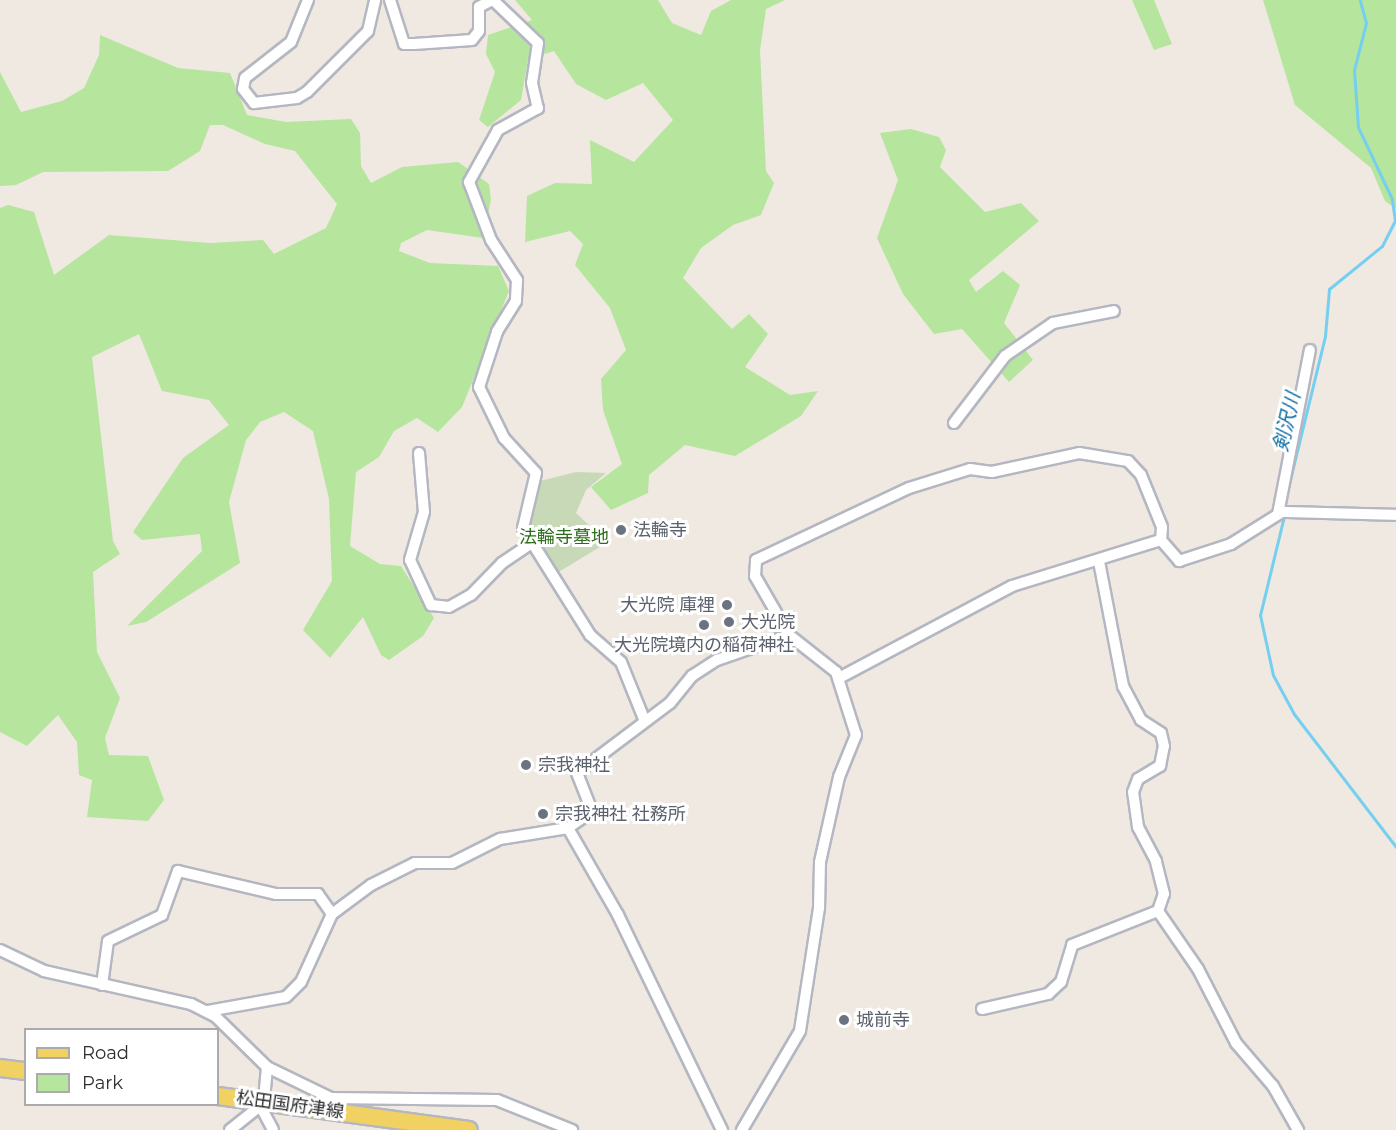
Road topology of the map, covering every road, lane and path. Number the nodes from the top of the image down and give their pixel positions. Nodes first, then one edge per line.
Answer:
1 (308, 0) edge
2 (375, 0) edge
3 (390, 0) edge
4 (492, 0) edge
5 (1114, 311) dead end
6 (1310, 350) dead end
7 (954, 423) dead end
8 (419, 453) dead end
9 (1283, 512) junction
10 (1396, 515) edge
11 (1161, 540) junction
12 (532, 543) junction
13 (1099, 561) junction
14 (789, 635) junction
15 (839, 678) junction
16 (644, 719) junction
17 (568, 828) junction
18 (1158, 911) junction
19 (332, 914) junction
20 (0, 950) edge
21 (102, 985) junction
22 (982, 1009) dead end
23 (208, 1011) junction
24 (267, 1067) junction
25 (0, 1068) edge
26 (24, 1071) edge
27 (219, 1096) edge
28 (266, 1101) junction
29 (443, 1128) edge
30 (230, 1130) edge
31 (273, 1130) edge
32 (469, 1130) edge
33 (572, 1130) edge
34 (722, 1130) edge
35 (742, 1130) edge
36 (1298, 1130) edge

1 - 2 street
3 - 4 street
4 - 12 street
5 - 7 street
6 - 9 street
8 - 12 street
9 - 10 street
9 - 11 street
11 - 13 street
11 - 14 street
12 - 16 street
13 - 15 street
13 - 18 street
14 - 15 street
14 - 16 street
15 - 35 street
16 - 17 street
17 - 19 street
17 - 34 street
18 - 22 street
18 - 36 street
19 - 21 street
19 - 23 street
20 - 21 street
21 - 23 street
23 - 24 street
24 - 28 street
24 - 33 street
25 - 26 main road
27 - 28 main road, 松田国府津線
28 - 29 main road, 松田国府津線
28 - 30 street
28 - 31 street
29 - 32 main road, 松田国府津線

